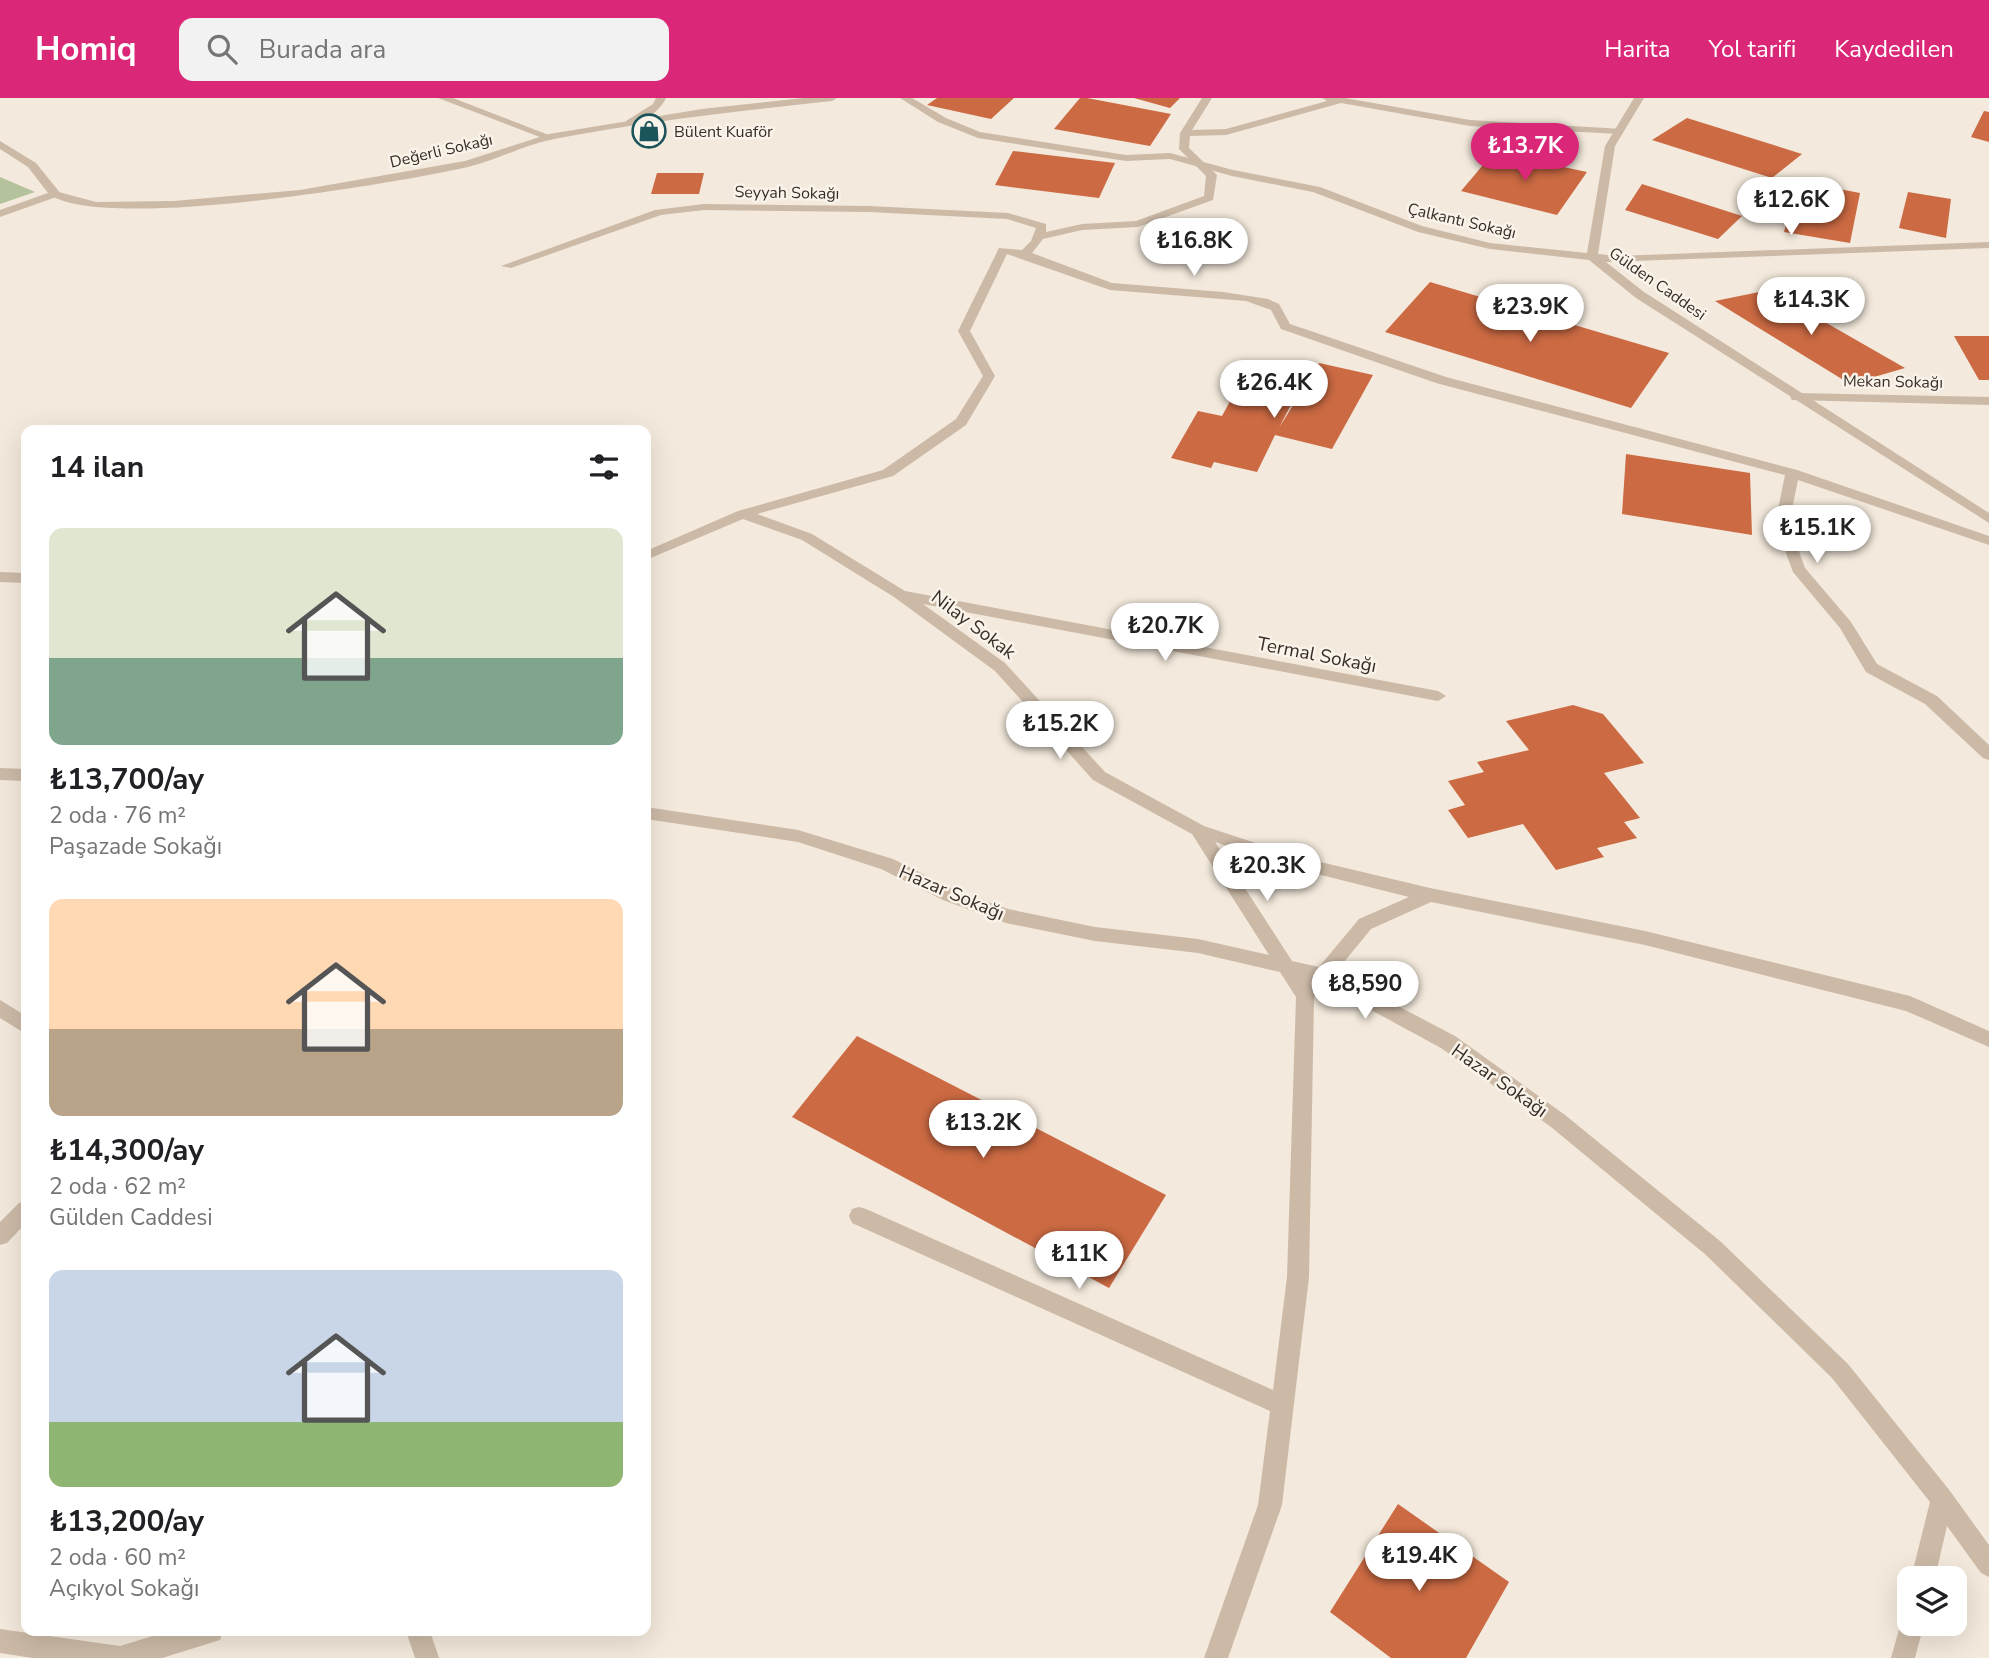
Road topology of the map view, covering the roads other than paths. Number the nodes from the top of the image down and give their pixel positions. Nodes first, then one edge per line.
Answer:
1 (443, 98) edge
2 (661, 98) edge
3 (832, 98) edge
4 (905, 98) edge
5 (1207, 98) edge
6 (1393, 98) edge
7 (1639, 98) edge
8 (1329, 99) edge
9 (630, 123) junction
10 (1619, 131) junction
11 (1185, 133) junction
12 (549, 137) junction
13 (0, 144) edge
14 (1197, 163) junction
15 (55, 194) junction
16 (0, 214) edge
17 (1038, 237) junction
18 (1989, 245) edge
19 (1026, 253) junction
20 (1592, 257) junction
21 (507, 266) dead end
22 (1797, 397) junction
23 (1989, 401) edge
24 (1792, 473) junction
25 (743, 514) junction
26 (1989, 519) edge
27 (1989, 541) edge
28 (651, 554) edge
29 (0, 577) edge
30 (21, 578) edge
31 (899, 594) junction
32 (1438, 696) dead end
33 (1989, 754) edge
34 (0, 774) edge
35 (21, 775) edge
36 (651, 814) edge
37 (1198, 830) junction
38 (1430, 895) junction
39 (1286, 967) junction
40 (1323, 975) junction
41 (1306, 996) junction
42 (0, 1008) edge
43 (21, 1023) edge
44 (1989, 1039) edge
45 (21, 1214) edge
46 (859, 1216) dead end
47 (0, 1236) edge
48 (1283, 1406) junction
49 (1942, 1499) junction
50 (1989, 1565) edge
51 (1926, 1566) edge
52 (194, 1636) edge
53 (420, 1636) edge
54 (1909, 1636) edge
55 (0, 1641) edge
56 (427, 1658) edge
57 (1216, 1658) edge
58 (1903, 1658) edge

1 - 12 street
2 - 9 street
3 - 9 street, Değerli Sokağı
4 - 14 street, Çalkantı Sokağı
5 - 11 street
6 - 8 street
7 - 10 street, Gülden Caddesi
8 - 10 street
8 - 11 street
9 - 12 street, Değerli Sokağı
10 - 20 street, Gülden Caddesi
11 - 14 street
12 - 15 street, Değerli Sokağı
13 - 15 street
14 - 17 street
14 - 20 street, Çalkantı Sokağı
15 - 16 street
17 - 19 street
17 - 21 street, Seyyah Sokağı
18 - 20 street, Çalkantı Sokağı
19 - 24 street
19 - 25 street
20 - 22 street, Gülden Caddesi
22 - 23 street, Mekan Sokağı
22 - 26 street, Gülden Caddesi
24 - 27 street
24 - 33 street
25 - 28 street
25 - 31 street, Nilay Sokak
29 - 30 street
31 - 32 street, Termal Sokağı
31 - 37 street, Nilay Sokak
34 - 35 street
36 - 39 street, Hazar Sokağı
37 - 38 street, Nilay Sokak
37 - 39 street
38 - 40 street
38 - 44 street, Nilay Sokak
39 - 40 street, Hazar Sokağı
39 - 41 street
40 - 41 street
40 - 49 street, Hazar Sokağı
41 - 48 street
42 - 43 street
45 - 47 street
46 - 48 street
48 - 57 street
49 - 50 street, Hazar Sokağı
49 - 51 street
52 - 55 street
53 - 56 street
54 - 58 street

